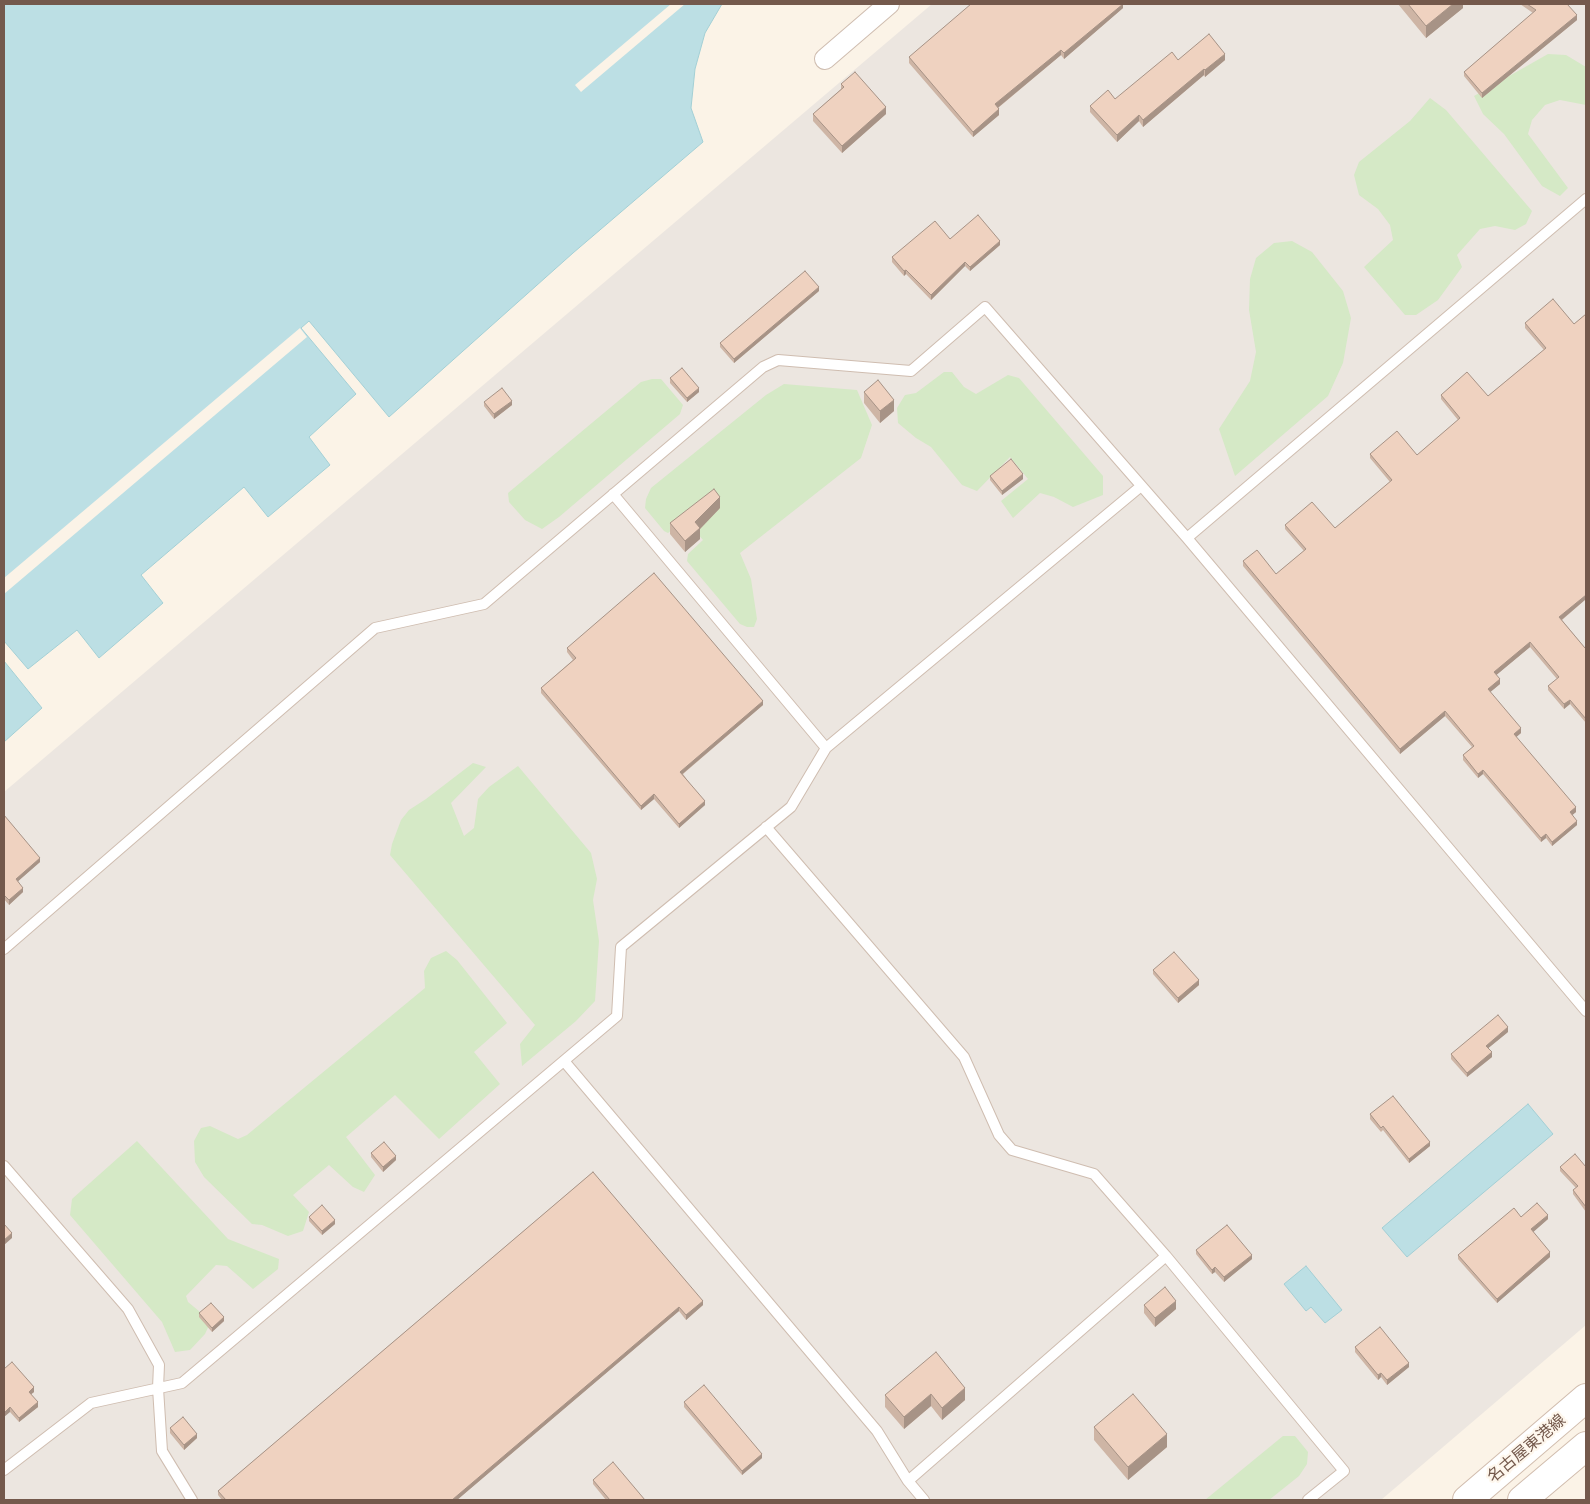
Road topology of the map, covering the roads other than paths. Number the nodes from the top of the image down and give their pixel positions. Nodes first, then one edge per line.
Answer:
1 (889, 4) edge
2 (825, 59) dead end
3 (1586, 199) edge
4 (1140, 487) junction
5 (613, 494) junction
6 (1187, 538) junction
7 (826, 748) junction
8 (766, 827) junction
9 (4, 949) edge
10 (1586, 1011) edge
11 (564, 1061) junction
12 (4, 1166) edge
13 (1166, 1256) junction
14 (158, 1388) junction
15 (1586, 1398) edge
16 (1586, 1446) edge
17 (4, 1470) edge
18 (908, 1481) junction
19 (192, 1500) edge
20 (924, 1500) edge
21 (1308, 1500) edge
22 (1467, 1500) edge
23 (1522, 1500) edge

1 - 2 street
3 - 6 lane
4 - 5 lane
4 - 6 lane
4 - 7 lane
5 - 7 lane
5 - 9 lane
6 - 10 lane
7 - 8 lane
8 - 11 lane
8 - 13 lane
11 - 14 lane
11 - 18 lane
12 - 14 lane
13 - 18 lane
13 - 21 lane
14 - 17 lane
14 - 19 lane
15 - 22 main road, 名古屋東港線
16 - 23 main road
18 - 20 lane

